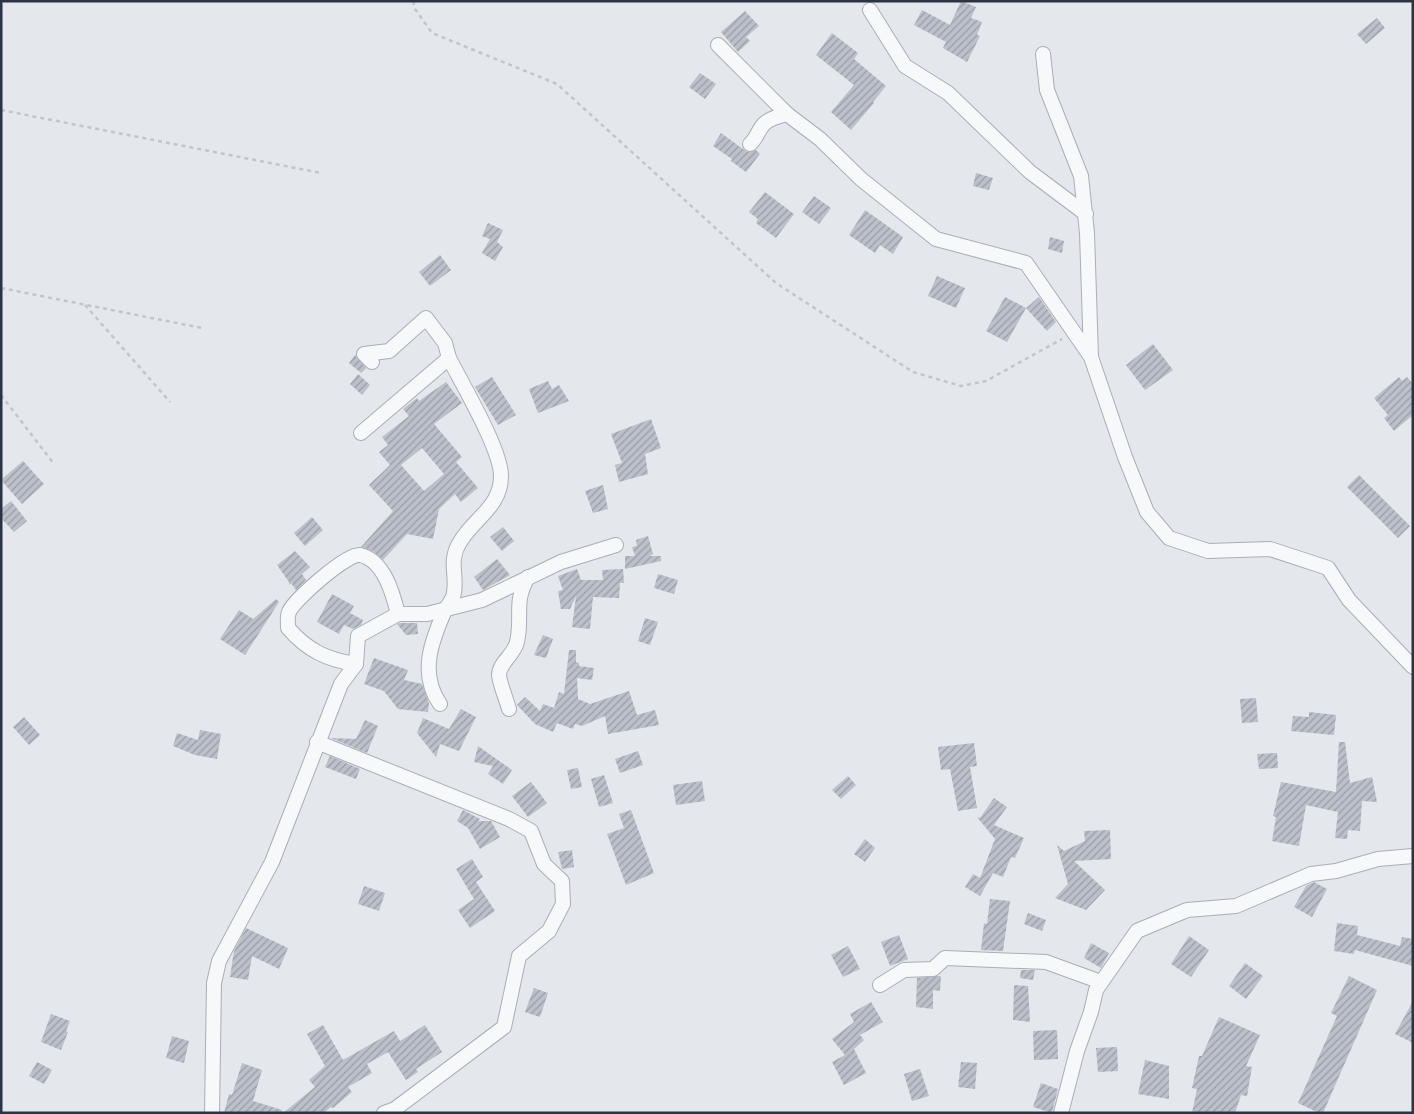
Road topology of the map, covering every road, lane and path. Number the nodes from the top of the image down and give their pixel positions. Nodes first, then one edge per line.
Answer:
1 (413, 1) edge
2 (870, 10) dead end
3 (718, 45) dead end
4 (1042, 54) dead end
5 (1, 110) edge
6 (788, 114) junction
7 (750, 144) dead end
8 (322, 173) dead end
9 (1086, 214) junction
10 (1, 288) edge
11 (84, 304) junction
12 (202, 328) dead end
13 (1070, 343) dead end
14 (1090, 357) junction
15 (449, 358) junction
16 (372, 362) dead end
17 (1, 395) edge
18 (170, 402) dead end
19 (361, 433) dead end
20 (54, 464) dead end
21 (616, 545) dead end
22 (528, 577) junction
23 (445, 609) junction
24 (398, 614) junction
25 (356, 664) junction
26 (1413, 667) edge
27 (440, 704) dead end
28 (509, 708) dead end
29 (317, 742) junction
30 (1413, 856) edge
31 (1101, 982) junction
32 (880, 985) dead end
33 (212, 1113) edge
34 (384, 1113) edge
35 (1061, 1113) edge

1 - 13 path
2 - 9 street
3 - 6 street
4 - 9 street
5 - 8 path
6 - 7 street
6 - 14 street
9 - 14 street
10 - 11 path
11 - 12 path
11 - 18 path
14 - 26 street
15 - 16 street
15 - 19 street
15 - 23 street
17 - 20 path
21 - 22 street
22 - 23 street
22 - 28 street
23 - 24 street
23 - 27 street
24 - 25 street
24 - 25 street
25 - 29 street
29 - 33 street
29 - 34 street
30 - 31 street
31 - 32 street
31 - 35 street

